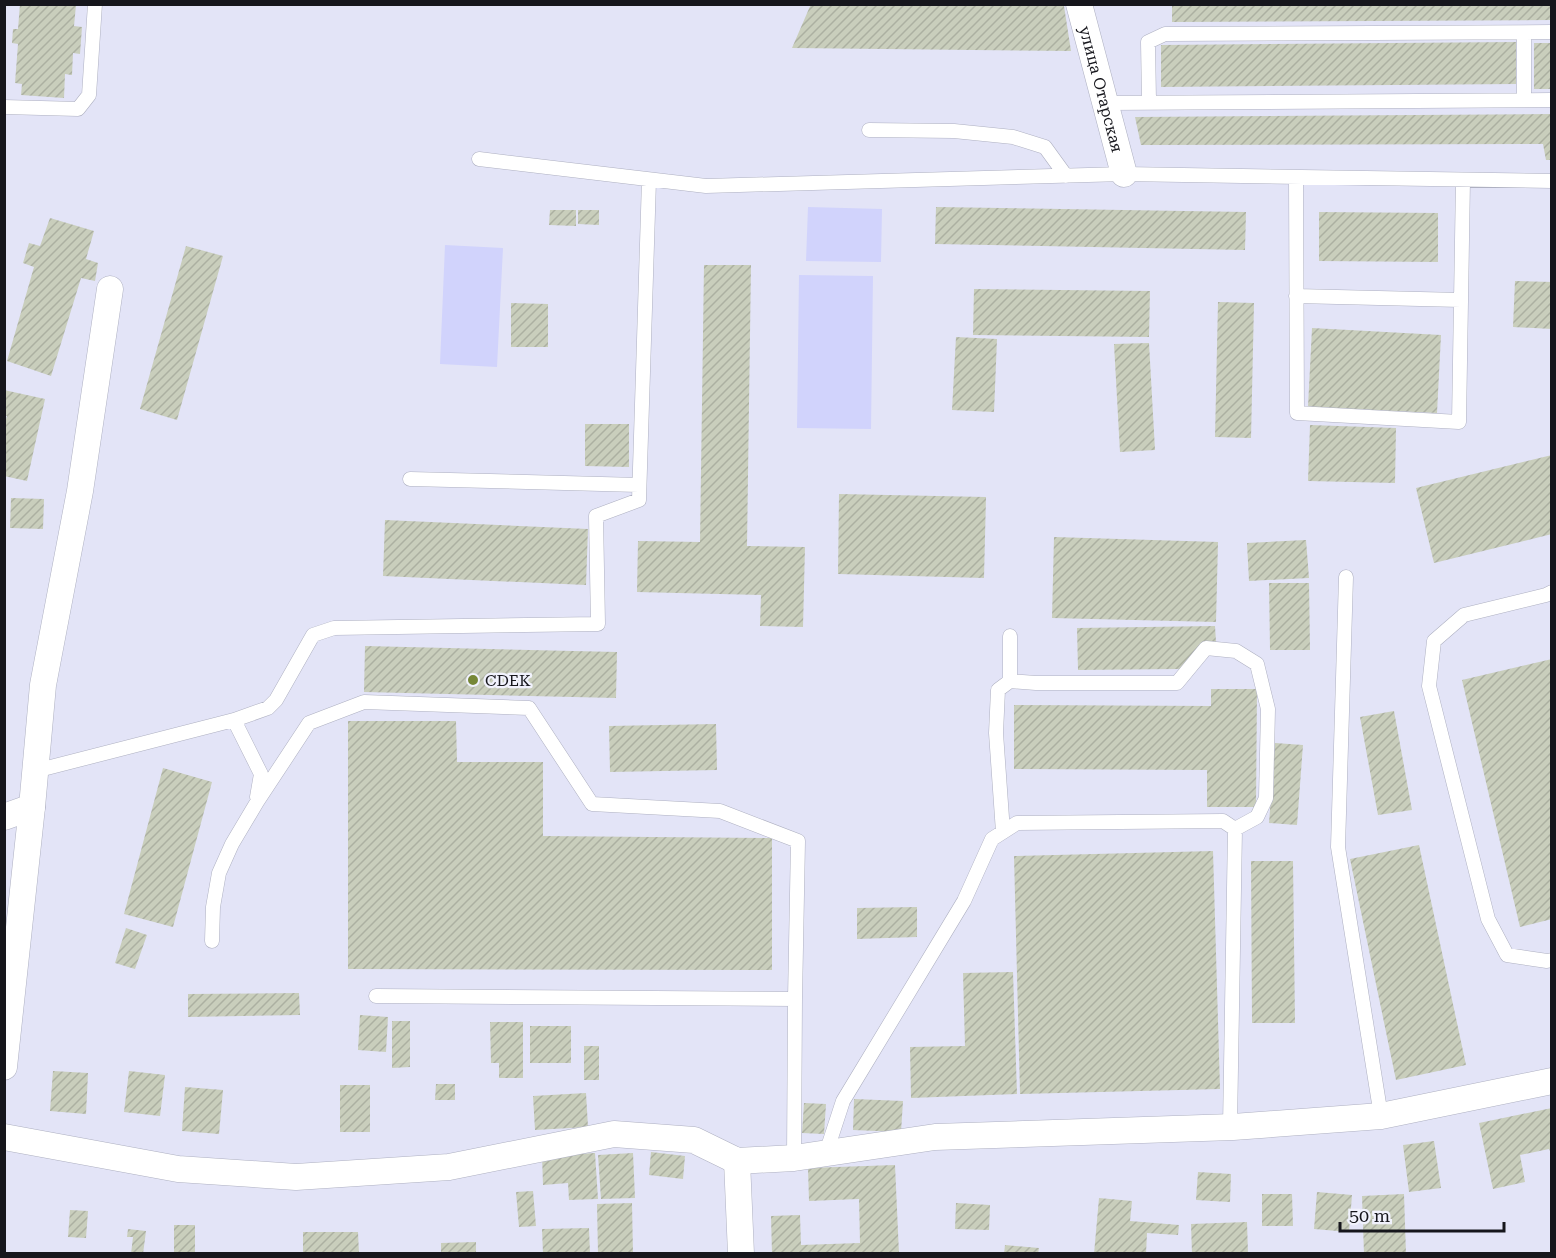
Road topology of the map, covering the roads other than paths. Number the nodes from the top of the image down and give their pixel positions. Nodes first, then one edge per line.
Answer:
1 (95, 4) edge
2 (1079, 4) edge
3 (1524, 33) junction
4 (1551, 33) edge
5 (1524, 100) junction
6 (1551, 100) edge
7 (1149, 101) junction
8 (1105, 103) junction
9 (4, 107) edge
10 (869, 130) dead end
11 (479, 159) dead end
12 (1124, 174) junction
13 (1066, 176) junction
14 (1296, 178) junction
15 (649, 180) junction
16 (1463, 180) junction
17 (1551, 181) edge
18 (110, 289) dead end
19 (1296, 296) junction
20 (1461, 300) junction
21 (410, 479) dead end
22 (639, 485) junction
23 (1347, 577) dead end
24 (1551, 592) edge
25 (1010, 636) dead end
26 (1010, 681) junction
27 (234, 720) junction
28 (35, 771) junction
29 (256, 802) junction
30 (32, 807) junction
31 (4, 817) edge
32 (1235, 829) junction
33 (1003, 832) junction
34 (212, 941) dead end
35 (1551, 960) edge
36 (376, 996) dead end
37 (795, 999) junction
38 (4, 1067) edge
39 (1551, 1082) edge
40 (1381, 1116) junction
41 (1230, 1127) junction
42 (4, 1137) edge
43 (826, 1153) junction
44 (794, 1158) junction
45 (737, 1161) junction
46 (741, 1254) edge

1 - 9 lane
2 - 8 street, улица Отарская
3 - 4 lane
3 - 5 lane
3 - 7 lane
5 - 6 lane
5 - 7 lane
7 - 8 lane
8 - 12 street, улица Отарская
10 - 13 lane
11 - 15 lane
12 - 13 lane
12 - 14 lane
13 - 15 lane
14 - 16 lane
14 - 19 lane
15 - 22 lane
16 - 17 lane
16 - 20 lane
18 - 28 street
19 - 20 lane
19 - 20 lane
21 - 22 lane
22 - 27 lane
23 - 40 lane
24 - 35 lane
25 - 26 lane
26 - 32 lane
26 - 33 lane
27 - 28 lane
27 - 29 lane
28 - 30 street
29 - 34 lane
29 - 37 lane
30 - 31 street
30 - 38 street
32 - 33 lane
32 - 41 lane
33 - 43 lane
36 - 37 lane
37 - 44 lane
39 - 40 street
40 - 41 street
41 - 43 street
42 - 45 street
43 - 44 street
44 - 45 street
45 - 46 street

